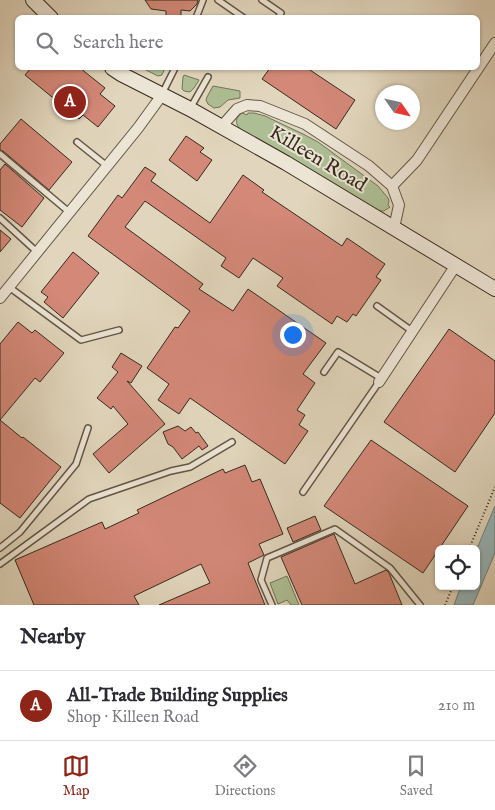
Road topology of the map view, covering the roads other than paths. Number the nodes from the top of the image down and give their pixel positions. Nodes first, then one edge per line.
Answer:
1 (33, 0) edge
2 (203, 0) edge
3 (262, 0) edge
4 (222, 1) edge
5 (48, 15) edge
6 (197, 15) edge
7 (240, 15) edge
8 (280, 15) edge
9 (495, 43) edge
10 (480, 66) edge
11 (115, 70) edge
12 (174, 70) edge
13 (477, 70) edge
14 (208, 77) dead end
15 (162, 95) junction
16 (190, 109) junction
17 (222, 126) junction
18 (77, 142) dead end
19 (0, 154) edge
20 (107, 166) junction
21 (392, 186) junction
22 (69, 213) junction
23 (0, 218) edge
24 (394, 228) junction
25 (37, 253) junction
26 (456, 265) junction
27 (9, 287) junction
28 (495, 289) edge
29 (0, 298) edge
30 (376, 306) dead end
31 (119, 330) dead end
32 (412, 331) junction
33 (324, 372) dead end
34 (380, 380) junction
35 (88, 428) dead end
36 (232, 442) dead end
37 (302, 492) dead end
38 (0, 548) edge
39 (0, 564) edge
40 (272, 605) edge
41 (420, 605) edge

1 - 5 street
2 - 6 lane
3 - 8 lane
4 - 7 lane
9 - 10 street
11 - 15 street, Killeen Road
12 - 15 lane
13 - 21 street
14 - 16 lane
15 - 16 street, Killeen Road
15 - 20 street
16 - 17 street, Killeen Road
17 - 21 street, Killeen Road
17 - 24 street, Killeen Road
18 - 20 lane
19 - 22 lane
20 - 22 street
21 - 24 street, Killeen Road
22 - 25 street
23 - 25 lane
24 - 26 street, Killeen Road
25 - 27 street
26 - 28 street, Killeen Road
26 - 32 street
27 - 29 street
27 - 31 lane
30 - 32 lane
32 - 34 street
33 - 34 lane
34 - 37 lane
35 - 38 lane
36 - 39 lane
40 - 41 lane

